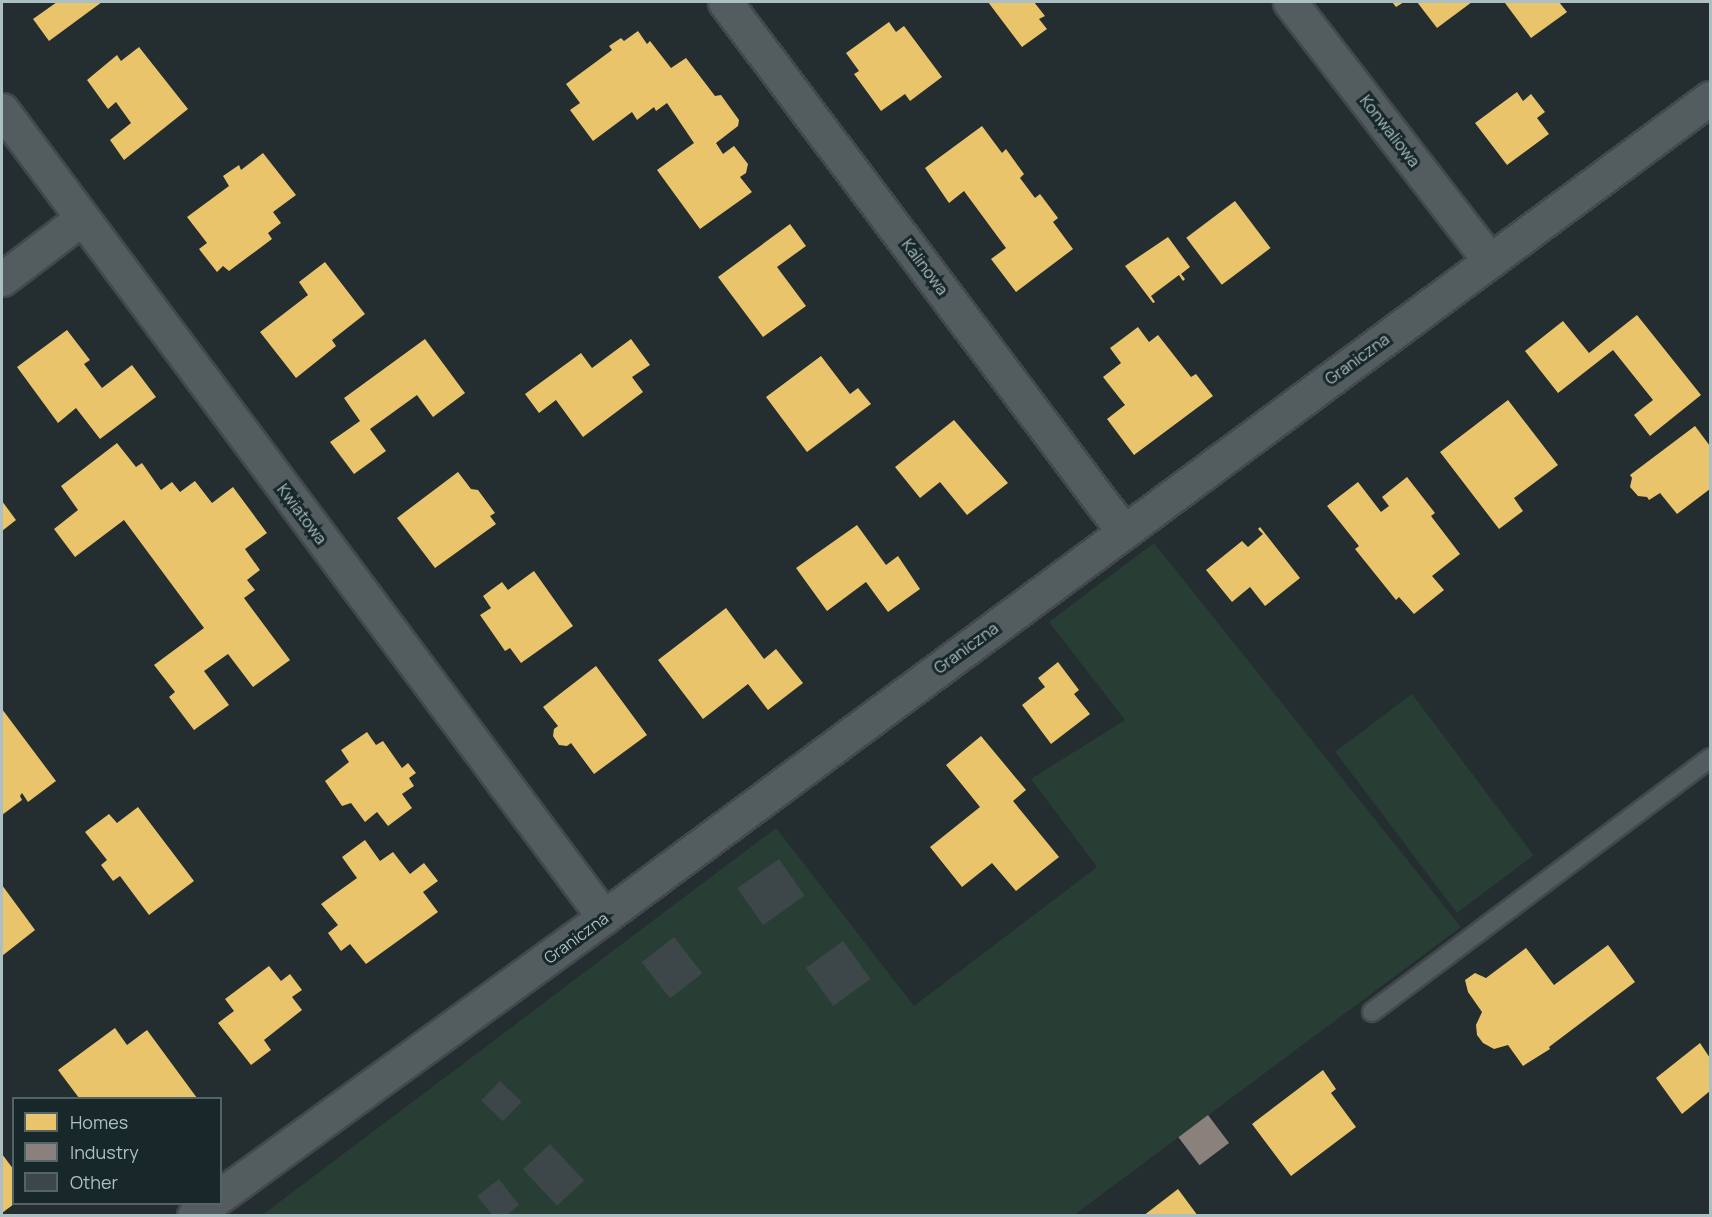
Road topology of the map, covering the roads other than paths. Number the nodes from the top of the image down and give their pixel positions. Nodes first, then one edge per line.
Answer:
1 (725, 2) edge
2 (1290, 2) edge
3 (1710, 98) edge
4 (2, 110) edge
5 (81, 219) junction
6 (1490, 261) junction
7 (2, 279) edge
8 (1124, 532) junction
9 (1710, 758) edge
10 (604, 918) junction
11 (1372, 1012) dead end
12 (222, 1195) edge
13 (208, 1205) edge
14 (194, 1215) edge

1 - 8 street, Kalinowa
2 - 6 street, Konwaliowa
3 - 6 street, Graniczna
4 - 5 street, Kwiatowa
5 - 7 street
5 - 10 street, Kwiatowa
6 - 8 street, Graniczna
8 - 10 street, Graniczna
9 - 11 lane
10 - 12 street, Graniczna
13 - 14 street

